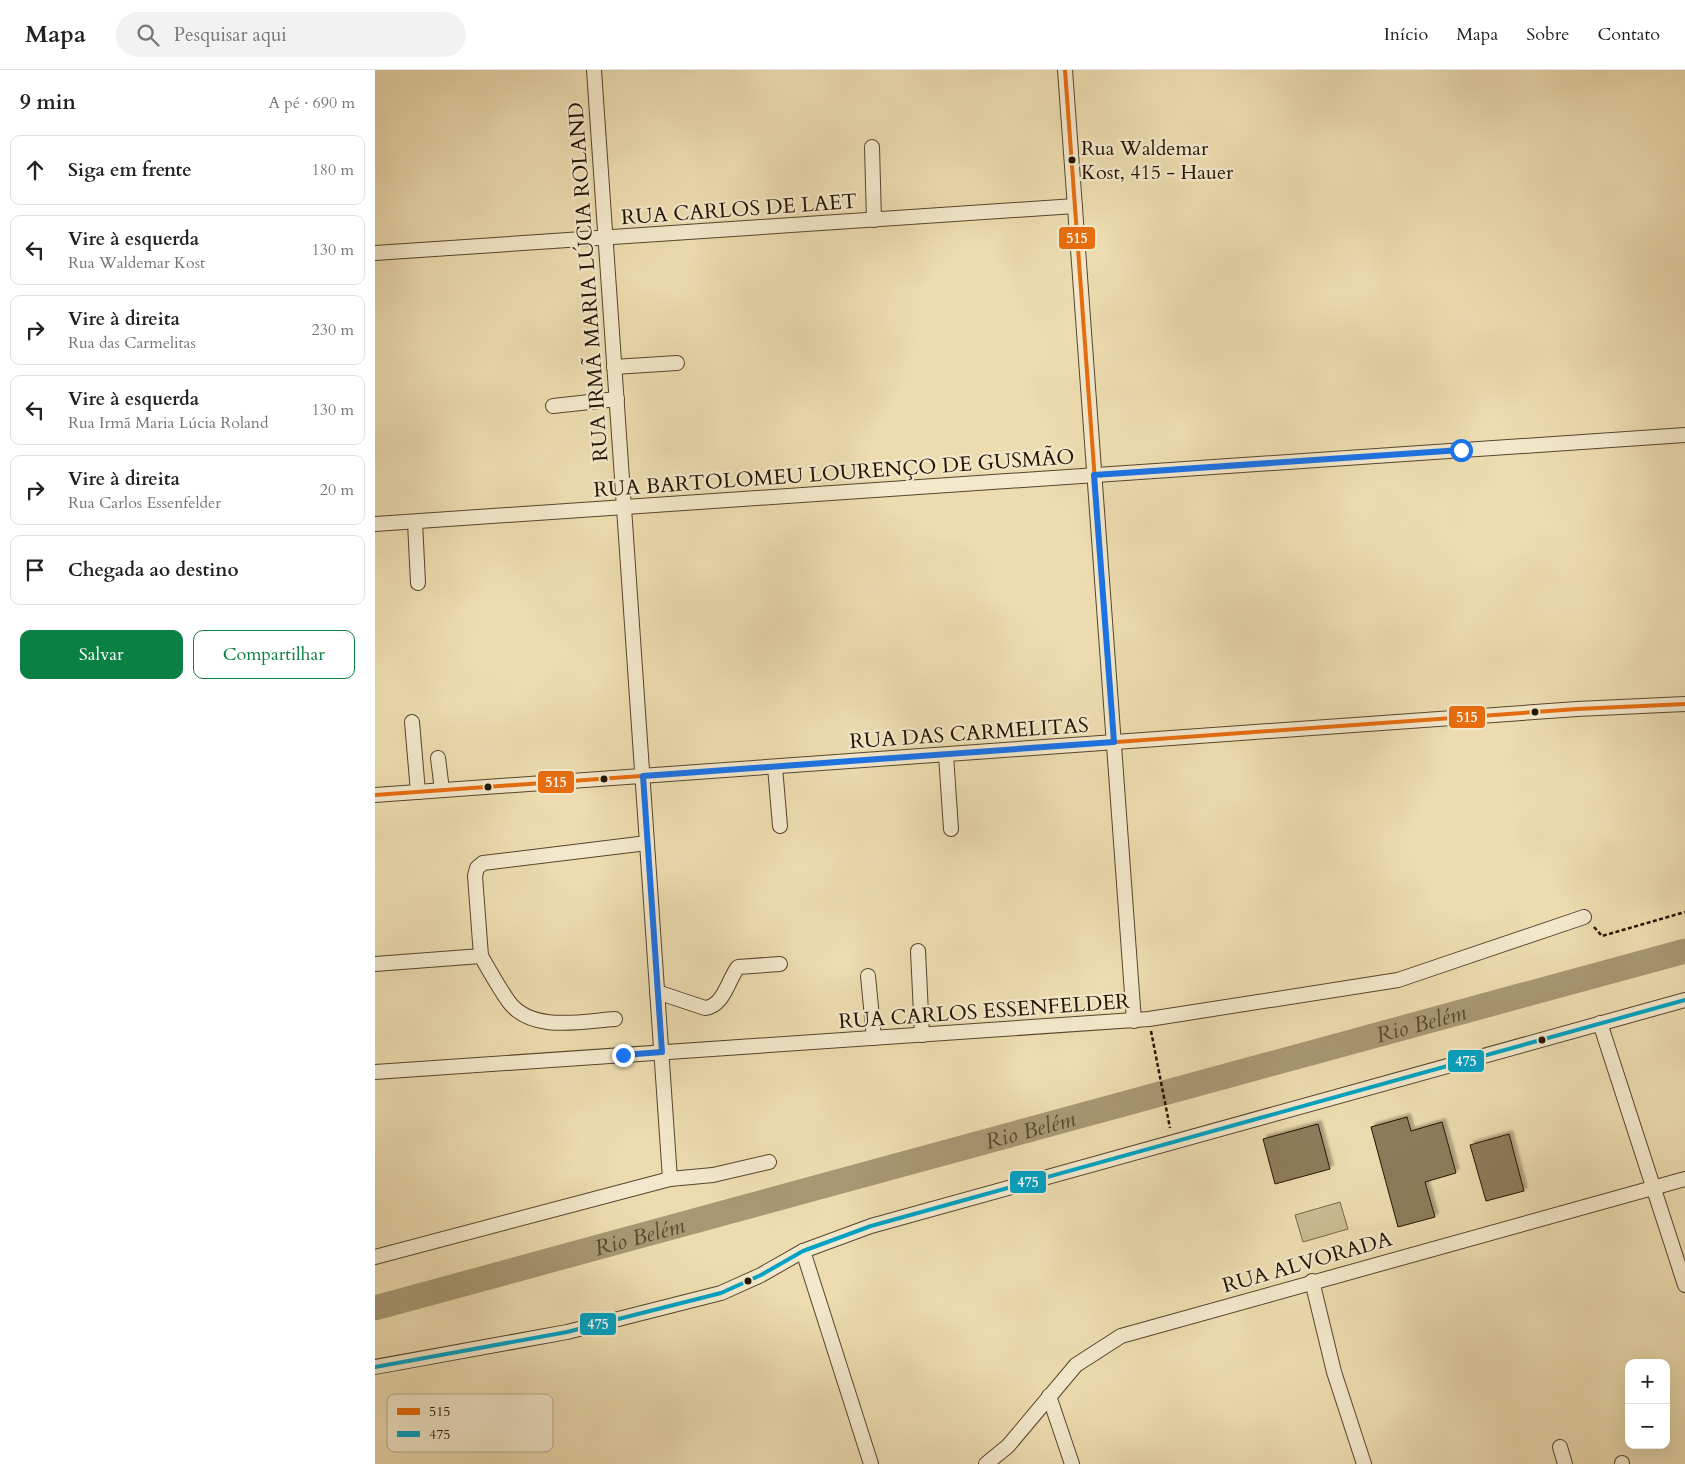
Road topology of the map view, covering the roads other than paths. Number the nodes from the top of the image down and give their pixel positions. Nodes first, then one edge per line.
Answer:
1 (594, 70) edge
2 (1065, 70) edge
3 (872, 147) dead end
4 (1075, 206) junction
5 (873, 220) junction
6 (605, 238) junction
7 (375, 253) edge
8 (677, 363) dead end
9 (614, 367) junction
10 (617, 399) junction
11 (553, 406) dead end
12 (1685, 435) edge
13 (1094, 475) junction
14 (624, 507) junction
15 (415, 522) junction
16 (375, 524) edge
17 (418, 583) dead end
18 (1685, 704) edge
19 (412, 722) dead end
20 (1114, 742) junction
21 (946, 754) junction
22 (438, 758) dead end
23 (775, 767) junction
24 (643, 776) junction
25 (442, 790) junction
26 (418, 792) junction
27 (375, 795) edge
28 (780, 826) dead end
29 (951, 829) dead end
30 (647, 843) junction
31 (1584, 917) road end
32 (918, 952) dead end
33 (481, 956) junction
34 (375, 964) edge
35 (780, 964) dead end
36 (868, 976) dead end
37 (657, 992) junction
38 (1685, 1000) edge
39 (615, 1019) dead end
40 (1134, 1021) junction
41 (1600, 1024) junction
42 (921, 1035) junction
43 (874, 1038) junction
44 (662, 1052) junction
45 (375, 1072) edge
46 (769, 1162) dead end
47 (670, 1179) junction
48 (1685, 1179) edge
49 (1655, 1187) junction
50 (803, 1251) junction
51 (375, 1257) edge
52 (1312, 1281) junction
53 (1685, 1285) edge
54 (375, 1367) edge
55 (1049, 1396) junction
56 (1560, 1447) dead end
57 (871, 1464) edge
58 (986, 1464) edge
59 (1072, 1464) edge
60 (1364, 1464) edge
61 (1565, 1464) edge

1 - 6 street, RUA IRMÃ MARIA LÚCIA ROLAND
2 - 4 street
3 - 5 street
4 - 5 street, RUA CARLOS DE LAET
4 - 13 street
5 - 6 street, RUA CARLOS DE LAET
6 - 7 street, RUA CARLOS DE LAET
6 - 9 street, RUA IRMÃ MARIA LÚCIA ROLAND
8 - 9 street
9 - 10 street, RUA IRMÃ MARIA LÚCIA ROLAND
10 - 11 street
10 - 14 street, RUA IRMÃ MARIA LÚCIA ROLAND
12 - 13 street, RUA BARTOLOMEU LOURENÇO DE GUSMÃO
13 - 14 street, RUA BARTOLOMEU LOURENÇO DE GUSMÃO
13 - 20 street
14 - 15 street, RUA BARTOLOMEU LOURENÇO DE GUSMÃO
14 - 24 street, RUA IRMÃ MARIA LÚCIA ROLAND
15 - 16 street, RUA BARTOLOMEU LOURENÇO DE GUSMÃO
15 - 17 street
18 - 20 street, RUA DAS CARMELITAS
19 - 26 street
20 - 21 street, RUA DAS CARMELITAS
20 - 40 street
21 - 23 street, RUA DAS CARMELITAS
21 - 29 street
22 - 25 street
23 - 24 street, RUA DAS CARMELITAS
23 - 28 street
24 - 25 street, RUA DAS CARMELITAS
24 - 30 street, RUA IRMÃ MARIA LÚCIA ROLAND
25 - 26 street, RUA DAS CARMELITAS
26 - 27 street, RUA DAS CARMELITAS
30 - 33 street
30 - 37 street, RUA IRMÃ MARIA LÚCIA ROLAND
31 - 40 street, RUA CARLOS ESSENFELDER
32 - 42 street
33 - 34 street
33 - 39 street
35 - 37 street
36 - 43 street
37 - 44 street, RUA IRMÃ MARIA LÚCIA ROLAND
38 - 41 street
40 - 42 street, RUA CARLOS ESSENFELDER
41 - 49 street
41 - 50 street
42 - 43 street, RUA CARLOS ESSENFELDER
43 - 44 street, RUA CARLOS ESSENFELDER
44 - 45 street, RUA CARLOS ESSENFELDER
44 - 47 street, RUA IRMÃ MARIA LÚCIA ROLAND
46 - 47 street
47 - 51 street
48 - 49 street, RUA ALVORADA
49 - 52 street, RUA ALVORADA
49 - 53 street
50 - 54 street
50 - 57 street
52 - 55 street, RUA ALVORADA
52 - 60 street
55 - 58 street, RUA ALVORADA
55 - 59 street
56 - 61 street

